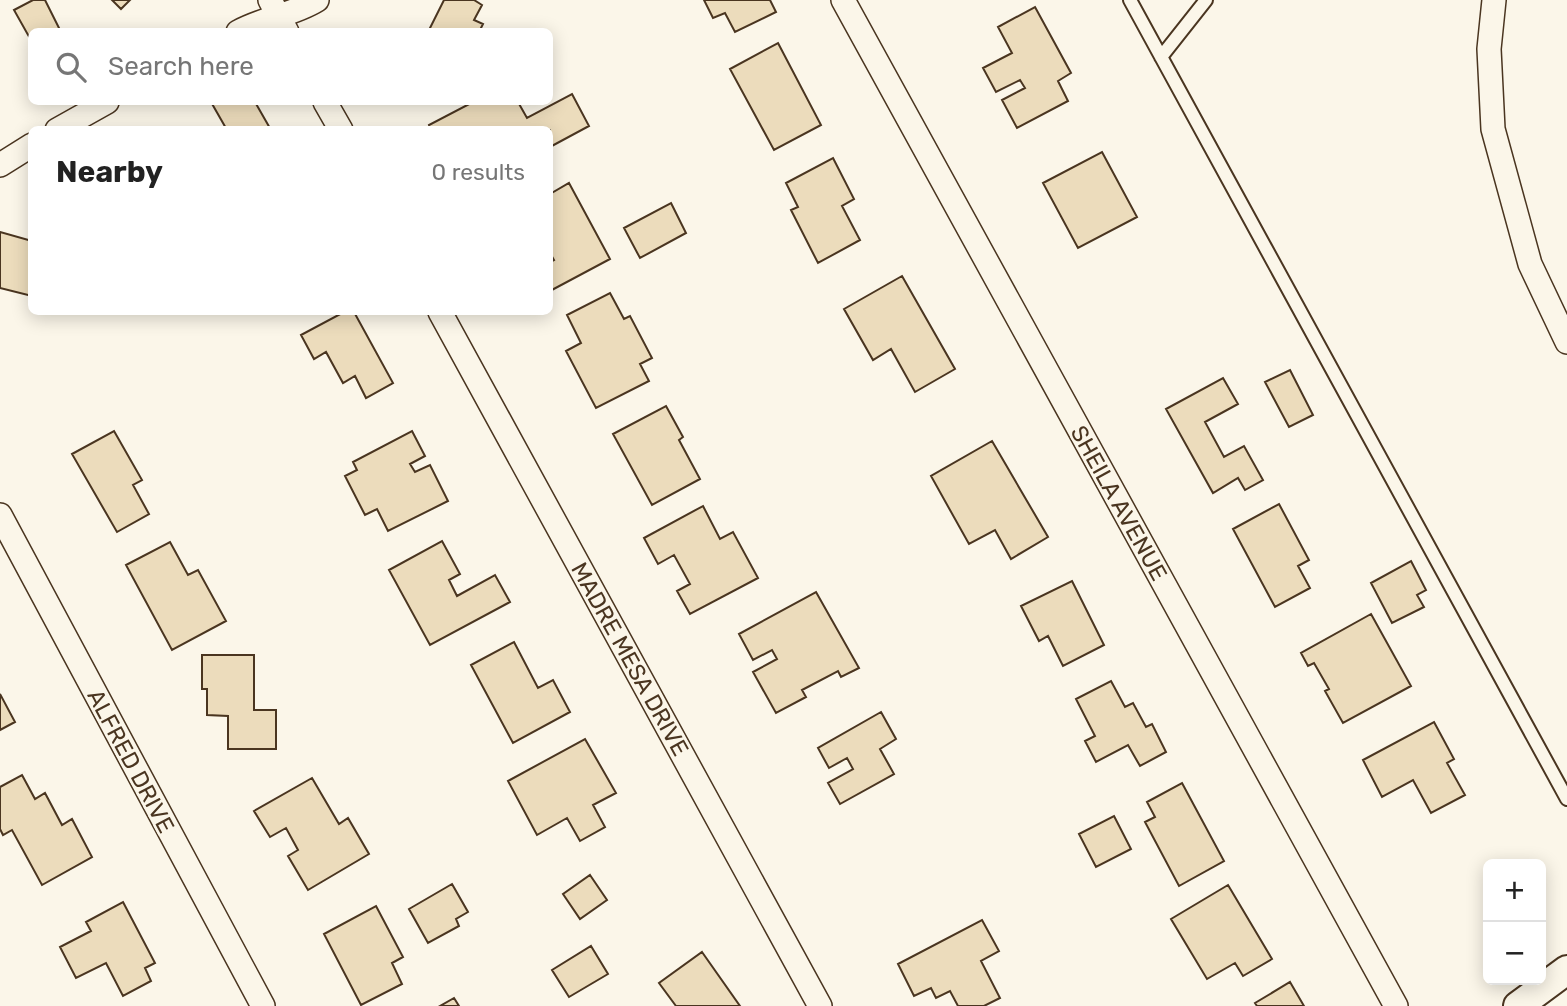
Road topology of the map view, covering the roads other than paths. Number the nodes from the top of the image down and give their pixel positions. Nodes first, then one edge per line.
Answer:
1 (317, 0) edge
2 (843, 0) edge
3 (1130, 0) edge
4 (1206, 0) edge
5 (1494, 0) edge
6 (278, 16) edge
7 (246, 28) edge
8 (1161, 57) junction
9 (102, 105) edge
10 (327, 105) edge
11 (64, 126) edge
12 (339, 126) edge
13 (28, 148) edge
14 (0, 165) edge
15 (442, 315) edge
16 (1567, 342) edge
17 (0, 516) edge
18 (1567, 799) edge
19 (1567, 970) edge
20 (815, 1004) edge
21 (262, 1006) edge
22 (1396, 1006) edge
23 (1518, 1006) edge

1 - 6 street
2 - 22 street, SHEILA AVENUE
3 - 8 lane
4 - 8 lane
5 - 16 street
6 - 7 street
8 - 18 lane
9 - 11 street
10 - 12 street
13 - 14 street
15 - 20 street, MADRE MESA DRIVE
17 - 21 street, ALFRED DRIVE
19 - 23 street

